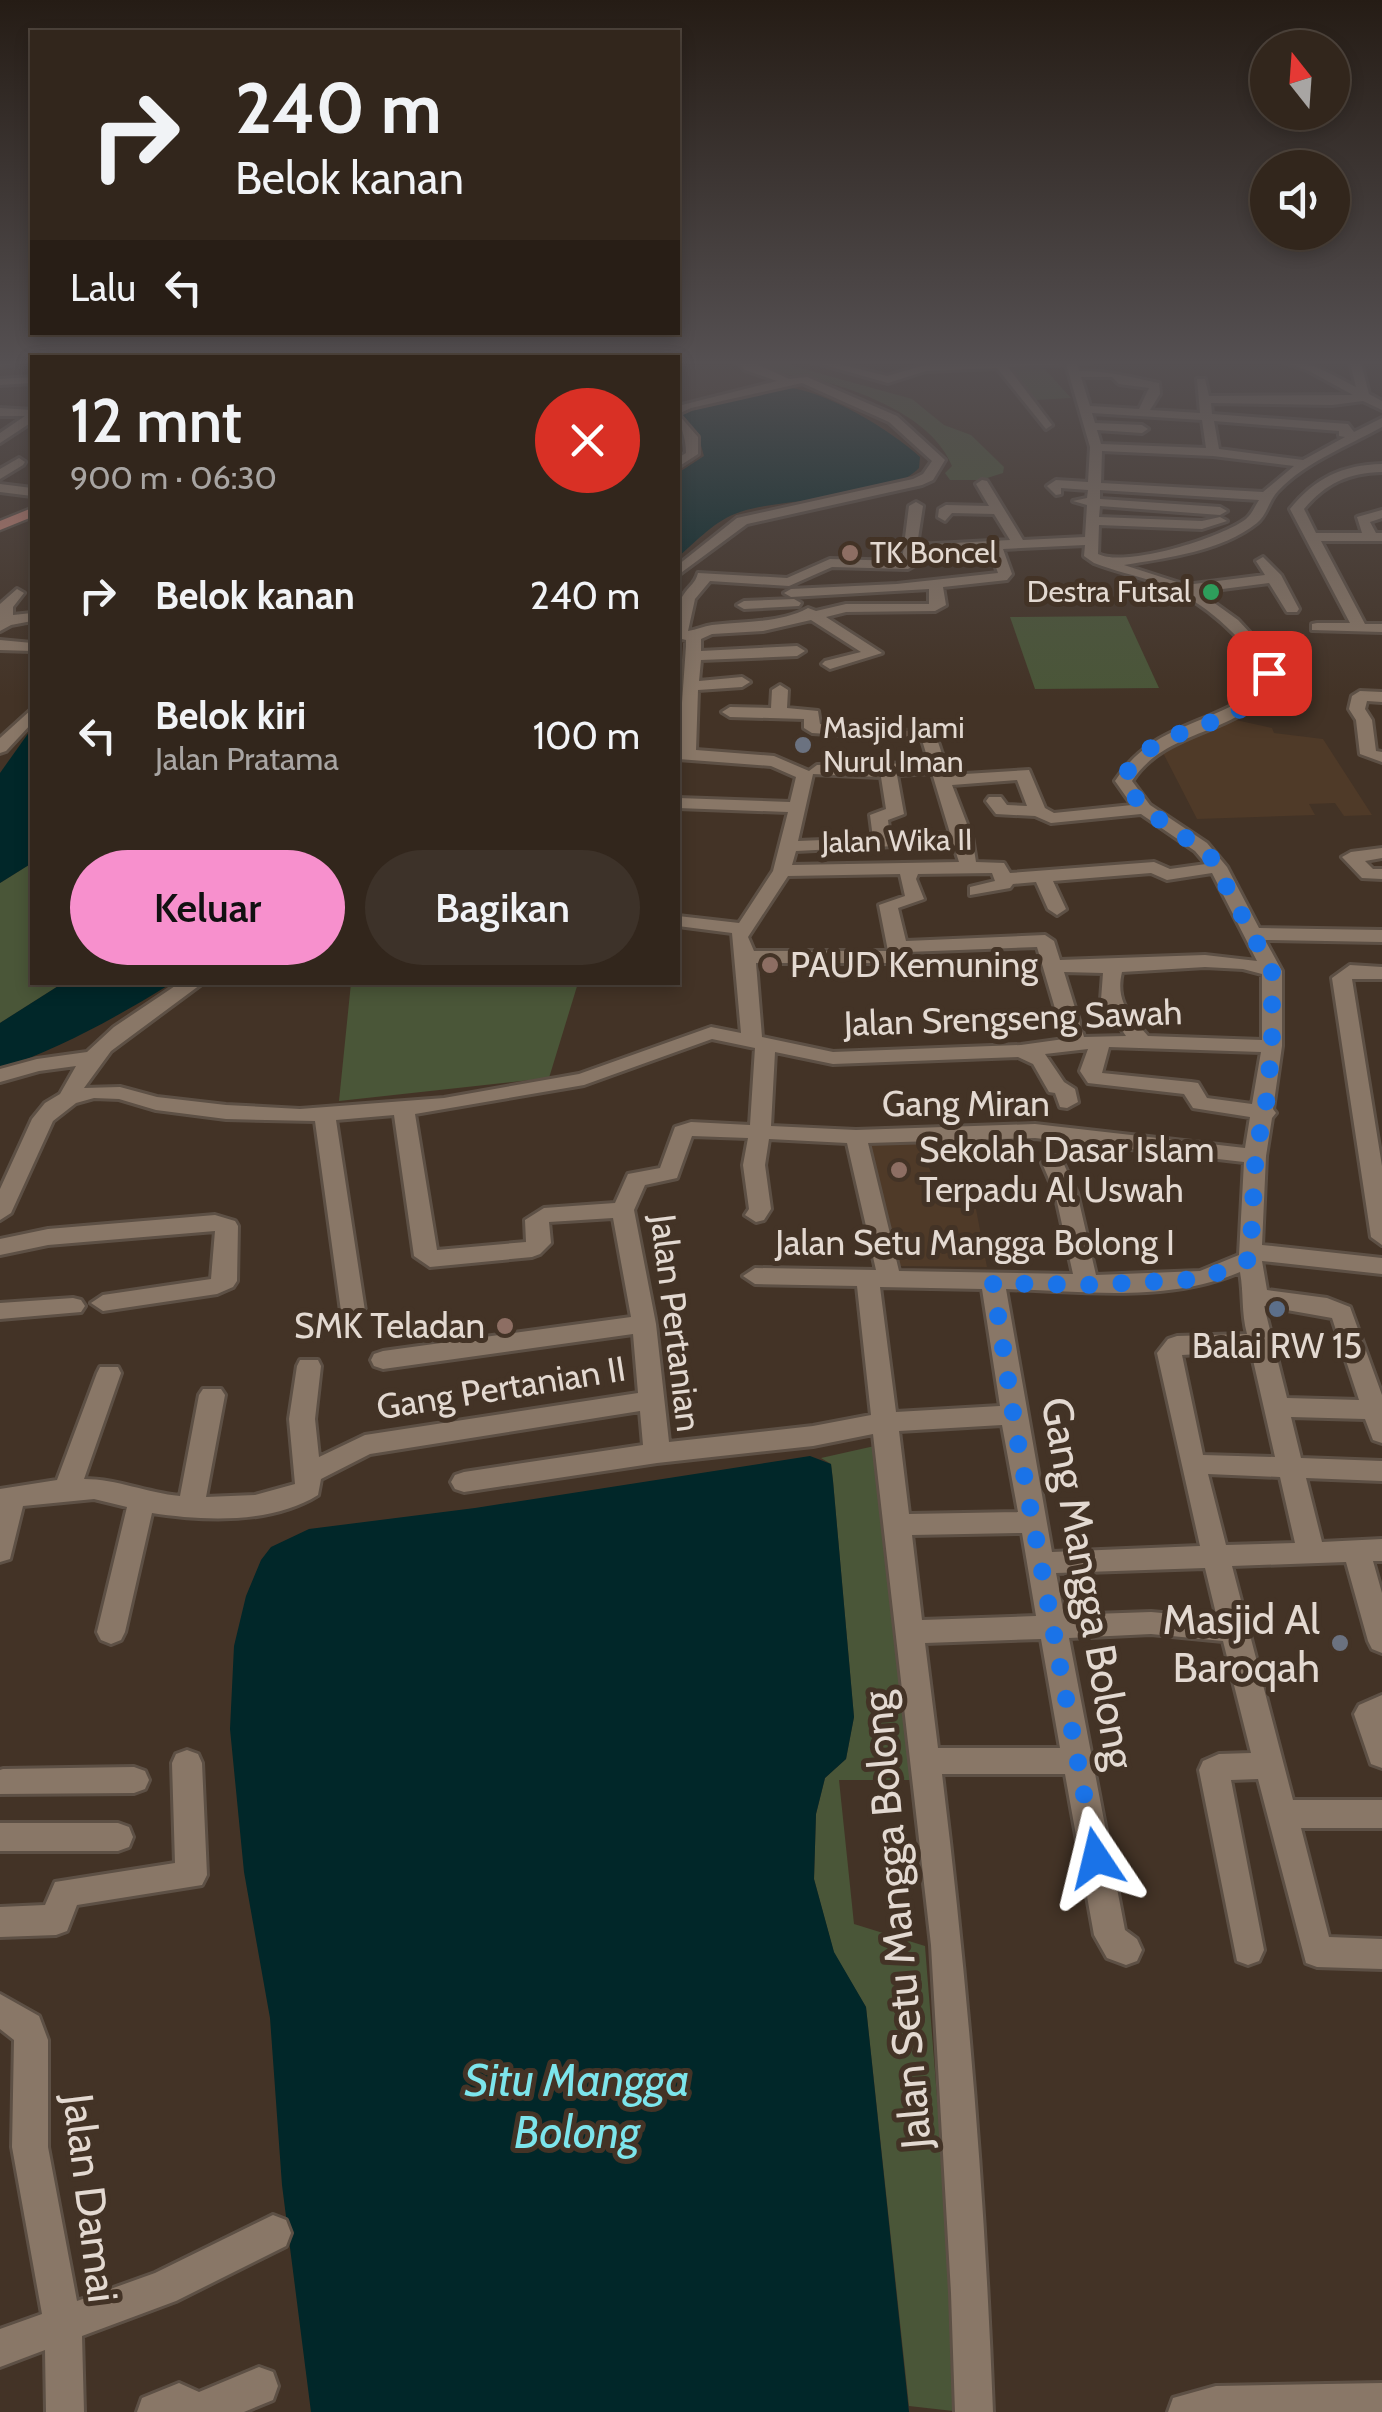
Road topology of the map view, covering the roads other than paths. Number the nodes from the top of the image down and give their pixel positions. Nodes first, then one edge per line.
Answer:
1 (930, 472) edge
2 (1095, 472) edge
3 (1296, 472) edge
4 (1341, 472) edge
5 (982, 484) dead end
6 (0, 488) edge
7 (30, 492) edge
8 (1051, 494) dead end
9 (1094, 495) junction
10 (1266, 496) junction
11 (916, 506) dead end
12 (998, 510) junction
13 (30, 513) edge
14 (1382, 514) edge
15 (945, 517) dead end
16 (1094, 521) junction
17 (0, 526) edge
18 (1311, 537) junction
19 (1377, 538) edge
20 (1088, 541) junction
21 (1019, 544) junction
22 (996, 545) junction
23 (910, 548) junction
24 (1263, 561) dead end
25 (952, 564) junction
26 (1106, 565) junction
27 (680, 569) edge
28 (1276, 578) junction
29 (936, 585) junction
30 (1187, 589) junction
31 (17, 592) dead end
32 (791, 592) junction
33 (744, 605) dead end
34 (1292, 610) dead end
35 (812, 614) junction
36 (30, 617) edge
37 (3, 624) edge
38 (1317, 627) dead end
39 (1360, 628) junction
40 (1382, 628) edge
41 (693, 637) junction
42 (0, 645) edge
43 (30, 647) edge
44 (1301, 651) dead end
45 (797, 652) dead end
46 (1261, 654) junction
47 (696, 656) junction
48 (830, 664) dead end
49 (742, 682) dead end
50 (686, 685) edge
51 (780, 690) dead end
52 (1382, 697) edge
53 (730, 712) dead end
54 (780, 714) junction
55 (30, 716) edge
56 (1368, 717) edge
57 (822, 729) junction
58 (3, 740) edge
59 (687, 755) edge
60 (1382, 757) edge
61 (882, 771) junction
62 (811, 772) junction
63 (940, 774) junction
64 (693, 778) dead end
65 (995, 801) dead end
66 (680, 802) edge
67 (796, 808) junction
68 (1144, 809) junction
69 (1038, 810) junction
70 (962, 837) junction
71 (882, 841) junction
72 (788, 846) junction
73 (1382, 853) edge
74 (969, 867) junction
75 (1218, 867) junction
76 (912, 868) junction
77 (782, 870) junction
78 (1382, 874) edge
79 (1042, 876) junction
80 (1004, 879) junction
81 (976, 891) dead end
82 (1057, 908) dead end
83 (680, 921) edge
84 (734, 928) junction
85 (1256, 934) junction
86 (1382, 936) edge
87 (898, 948) junction
88 (746, 957) junction
89 (1054, 966) junction
90 (1114, 967) junction
91 (1272, 971) junction
92 (1382, 973) edge
93 (191, 985) edge
94 (758, 1041) junction
95 (1101, 1041) junction
96 (1142, 1042) junction
97 (1076, 1044) junction
98 (1272, 1046) junction
99 (1021, 1051) junction
100 (90, 1058) junction
101 (0, 1076) edge
102 (70, 1098) junction
103 (1067, 1102) dead end
104 (403, 1112) junction
105 (1265, 1113) junction
106 (325, 1121) junction
107 (760, 1132) junction
108 (856, 1137) junction
109 (1255, 1156) junction
110 (1053, 1163) dead end
111 (5, 1186) edge
112 (623, 1210) junction
113 (0, 1213) edge
114 (756, 1215) dead end
115 (1382, 1237) edge
116 (0, 1247) edge
117 (1251, 1256) junction
118 (1382, 1266) edge
119 (755, 1276) dead end
120 (879, 1281) junction
121 (993, 1283) junction
122 (1086, 1285) junction
123 (1256, 1297) junction
124 (103, 1303) dead end
125 (73, 1306) dead end
126 (0, 1311) edge
127 (353, 1311) dead end
128 (644, 1324) junction
129 (1259, 1342) junction
130 (383, 1360) dead end
131 (309, 1366) dead end
132 (110, 1373) dead end
133 (212, 1395) dead end
134 (650, 1400) junction
135 (1275, 1407) junction
136 (1013, 1416) junction
137 (884, 1422) junction
138 (1379, 1422) edge
139 (657, 1453) junction
140 (1192, 1464) junction
141 (1290, 1470) junction
142 (1382, 1472) edge
143 (309, 1474) junction
144 (464, 1482) dead end
145 (67, 1490) junction
146 (5, 1498) edge
147 (141, 1502) junction
148 (191, 1506) junction
149 (1033, 1522) junction
150 (896, 1525) junction
151 (0, 1550) edge
152 (1369, 1550) edge
153 (1310, 1552) junction
154 (1218, 1556) junction
155 (1040, 1563) junction
156 (1055, 1624) junction
157 (1237, 1631) junction
158 (111, 1632) dead end
159 (909, 1632) junction
160 (1382, 1641) edge
161 (1382, 1707) edge
162 (1382, 1755) edge
163 (1079, 1761) junction
164 (928, 1762) junction
165 (187, 1764) dead end
166 (1270, 1765) junction
167 (134, 1780) dead end
168 (1, 1785) edge
169 (1282, 1814) junction
170 (1382, 1814) edge
171 (118, 1836) dead end
172 (0, 1838) edge
173 (0, 1922) edge
174 (1126, 1950) dead end
175 (1248, 1950) dead end
176 (1380, 1962) edge
177 (0, 2010) edge
178 (273, 2233) dead end
179 (63, 2326) junction
180 (0, 2348) edge
181 (259, 2386) dead end
182 (1382, 2402) edge
183 (65, 2412) edge
184 (156, 2412) edge
185 (197, 2412) edge
186 (974, 2412) edge
187 (1188, 2412) edge

1 - 27 street
2 - 9 street
3 - 10 street
4 - 18 street
5 - 12 street
6 - 7 street
8 - 9 street
9 - 10 street
9 - 16 street
9 - 16 street
10 - 26 street
11 - 23 street
12 - 15 street
12 - 21 street
13 - 17 main road
14 - 19 street
16 - 20 street
18 - 19 street
18 - 39 street
20 - 21 street
20 - 26 street
21 - 22 street
22 - 25 street
22 - 25 street
23 - 25 street
23 - 32 street
24 - 28 street
25 - 29 street
26 - 30 street
28 - 30 street
28 - 34 street
29 - 32 street
29 - 35 street
30 - 46 street
31 - 37 street
32 - 33 street
32 - 35 street
32 - 41 street
35 - 41 street
35 - 48 street
36 - 37 street
38 - 39 street
39 - 40 street
41 - 47 street
42 - 43 street
44 - 46 street
45 - 47 street
46 - 68 street
47 - 50 street
49 - 50 street
50 - 59 street
51 - 54 street
52 - 56 street
53 - 54 street
54 - 57 street
55 - 58 street
56 - 60 street
57 - 62 street
57 - 63 street
59 - 62 street
59 - 64 street
61 - 62 street
61 - 63 street
61 - 71 street
62 - 67 street
63 - 69 street
63 - 70 street
65 - 69 street
66 - 67 street
67 - 72 street
68 - 69 street
68 - 75 street
70 - 71 street
70 - 74 street
71 - 72 street
72 - 77 street
73 - 78 street
74 - 76 street, Jalan Wika II
74 - 80 street, Jalan Wika II
75 - 79 street
75 - 85 street
76 - 77 street, Jalan Wika II
76 - 87 street
77 - 84 street
79 - 80 street
79 - 82 street
80 - 81 street
83 - 84 street
84 - 88 street
85 - 86 street
85 - 91 street
87 - 88 street
87 - 89 street
88 - 94 street
89 - 90 street
89 - 97 street
90 - 91 street
90 - 96 street
91 - 98 street
92 - 115 street
93 - 100 street
94 - 99 street, Jalan Srengseng Sawah
94 - 104 street, Jalan Srengseng Sawah
94 - 107 street
95 - 96 street, Jalan Srengseng Sawah
95 - 97 street, Jalan Srengseng Sawah
95 - 105 street
96 - 98 street, Jalan Srengseng Sawah
97 - 99 street, Jalan Srengseng Sawah
98 - 105 street
99 - 103 street
100 - 101 street
100 - 102 street
102 - 106 street, Jalan Srengseng Sawah
102 - 111 street
104 - 106 street, Jalan Srengseng Sawah
104 - 112 street
105 - 109 street
106 - 127 street
107 - 108 street, Gang Miran
107 - 112 street, Jalan Pertanian
107 - 114 street
108 - 109 street, Gang Miran
108 - 120 street, Jalan Setu Mangga Bolong
109 - 117 street
110 - 122 street
111 - 113 street
112 - 128 street, Jalan Pertanian
116 - 124 street
117 - 118 street
117 - 122 street, Jalan Setu Mangga Bolong I
117 - 123 street
119 - 120 street, Jalan Setu Mangga Bolong I
120 - 121 street, Jalan Setu Mangga Bolong I
120 - 137 street, Jalan Setu Mangga Bolong
121 - 122 street, Jalan Setu Mangga Bolong I
121 - 136 street, Gang Mangga Bolong
123 - 129 street
123 - 138 street
125 - 126 street
128 - 130 street
128 - 134 street, Jalan Pertanian
129 - 135 street
129 - 140 street
131 - 143 street
132 - 145 street
133 - 148 street
134 - 139 street, Jalan Pertanian
134 - 143 street, Gang Pertanian II
135 - 138 street
135 - 141 street
136 - 137 street
136 - 149 street, Gang Mangga Bolong
137 - 139 street
137 - 150 street, Jalan Setu Mangga Bolong
139 - 144 street
140 - 141 street
140 - 154 street
141 - 142 street
141 - 153 street
143 - 148 street, Gang Pertanian II
145 - 146 street, Gang Pertanian II
145 - 147 street, Gang Pertanian II
146 - 151 street
147 - 148 street, Gang Pertanian II
147 - 158 street
149 - 150 street
149 - 155 street, Gang Mangga Bolong
150 - 159 street, Jalan Setu Mangga Bolong
152 - 153 street
152 - 160 street
153 - 154 street
154 - 155 street
154 - 157 street
155 - 156 street, Gang Mangga Bolong
156 - 157 street
156 - 159 street
156 - 163 street, Gang Mangga Bolong
157 - 166 street
159 - 164 street, Jalan Setu Mangga Bolong
161 - 162 street
163 - 164 street
163 - 174 street, Gang Mangga Bolong
164 - 186 street, Jalan Setu Mangga Bolong
165 - 173 street
166 - 169 street
166 - 175 street
167 - 168 street
169 - 170 street
169 - 176 street
171 - 172 street
177 - 179 street, Jalan Damai
178 - 179 street
179 - 180 street
179 - 183 street, Jalan Damai
181 - 185 street
182 - 187 street
184 - 185 street

